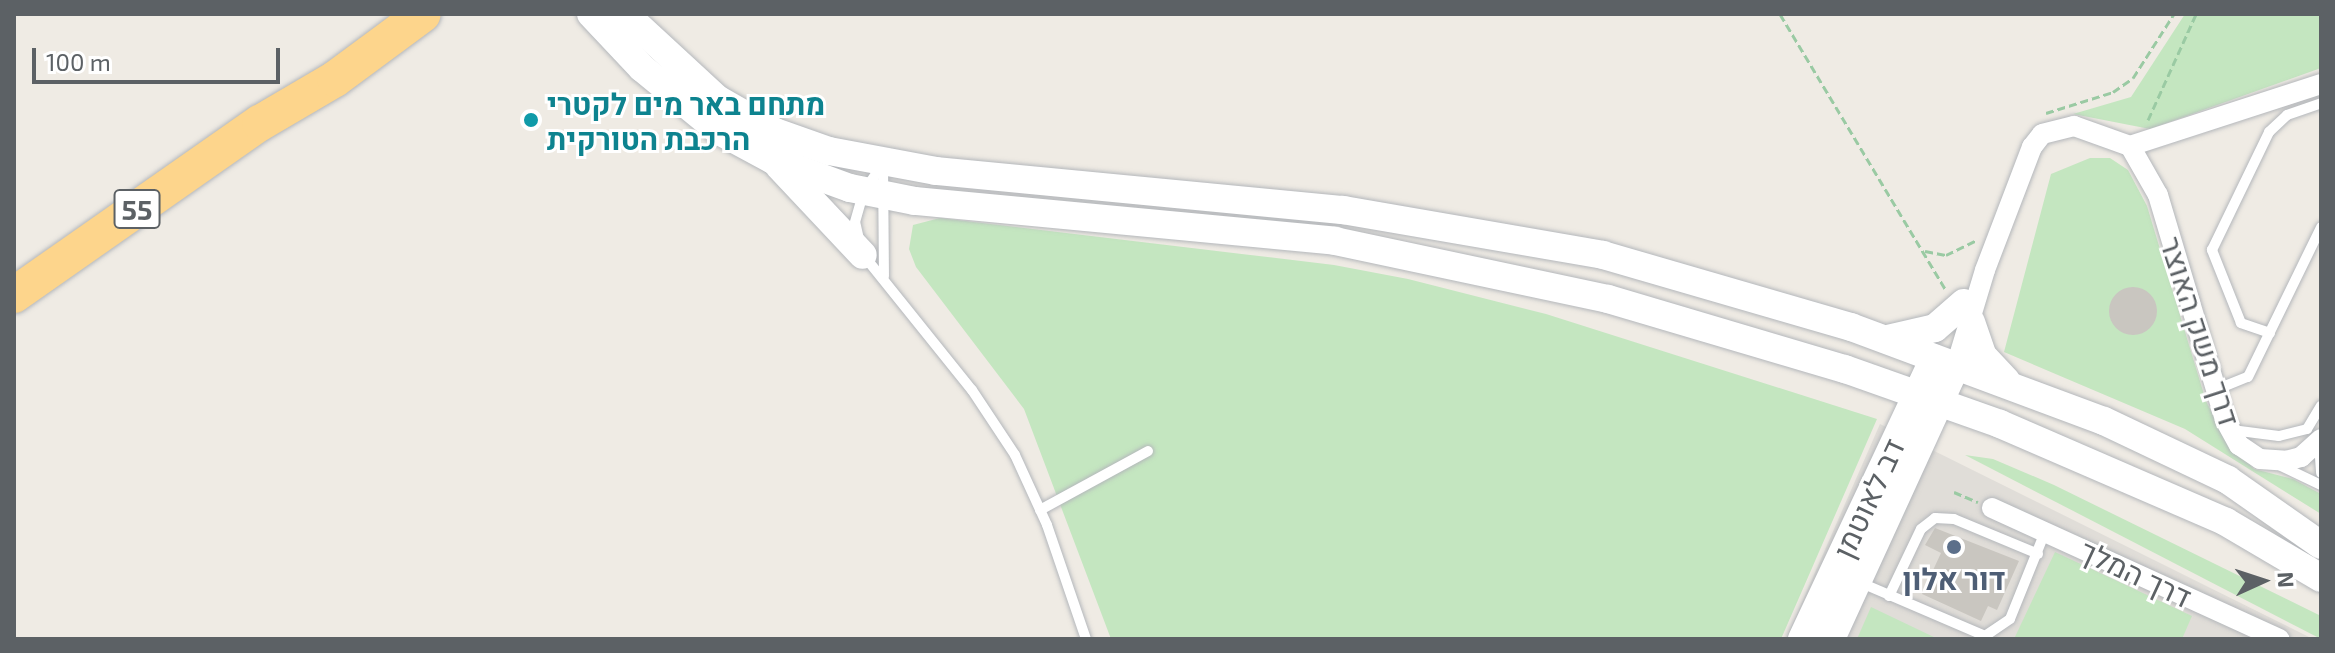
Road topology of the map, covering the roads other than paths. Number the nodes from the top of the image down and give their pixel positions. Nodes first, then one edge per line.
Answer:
1 (385, 14) edge
2 (423, 14) edge
3 (591, 14) edge
4 (625, 14) edge
5 (2321, 84) edge
6 (2321, 103) edge
7 (260, 123) junction
8 (2158, 137) junction
9 (2130, 146) junction
10 (773, 160) junction
11 (883, 164) junction
12 (2146, 174) junction
13 (874, 193) junction
14 (2321, 227) edge
15 (863, 255) junction
16 (884, 276) junction
17 (14, 295) edge
18 (1964, 312) junction
19 (2270, 333) junction
20 (1884, 339) junction
21 (1945, 362) junction
22 (1865, 376) junction
23 (2013, 386) junction
24 (2215, 390) junction
25 (1928, 398) junction
26 (2321, 406) edge
27 (2000, 424) junction
28 (2230, 430) junction
29 (2320, 440) edge
30 (1907, 444) junction
31 (1148, 451) dead end
32 (2270, 462) junction
33 (2321, 473) edge
34 (2321, 485) edge
35 (1992, 508) road end
36 (1040, 510) junction
37 (2045, 532) junction
38 (2321, 545) edge
39 (2038, 554) junction
40 (2321, 578) edge
41 (1857, 582) junction
42 (1889, 596) junction
43 (1086, 639) edge
44 (1802, 639) edge
45 (1831, 639) edge
46 (2280, 639) edge

1 - 7 highway, 55
2 - 7 highway, 55
3 - 10 main road
4 - 11 main road
5 - 8 street
6 - 19 lane
7 - 17 highway, 55
8 - 9 street
8 - 12 street
9 - 12 street, דרך משק האוצר
9 - 18 street
10 - 13 main road
10 - 15 main road
11 - 13 lane
11 - 13 lane
11 - 20 main road
12 - 24 street, דרך משק האוצר
13 - 15 lane
13 - 16 lane
13 - 22 main road
14 - 19 lane
15 - 16 lane
16 - 36 lane
18 - 20 main road
18 - 21 street
18 - 23 main road
19 - 24 lane
20 - 21 main road
21 - 23 main road
21 - 25 main road, דב לאוטמן
22 - 25 main road
22 - 30 main road
23 - 38 main road
24 - 28 street, דרך משק האוצר
25 - 27 main road
25 - 30 main road, דב לאוטמן
26 - 28 lane
27 - 30 main road
27 - 40 main road
28 - 32 street, דרך משק האוצר
29 - 32 street
29 - 33 lane
30 - 41 main road, דב לאוטמן
30 - 44 main road, דב לאוטמן
31 - 36 lane
32 - 34 lane
35 - 37 street, דרך המלך
36 - 43 lane
37 - 39 lane
37 - 46 street, דרך המלך
39 - 42 lane
39 - 42 lane
41 - 42 lane
41 - 45 main road, דב לאוטמן

